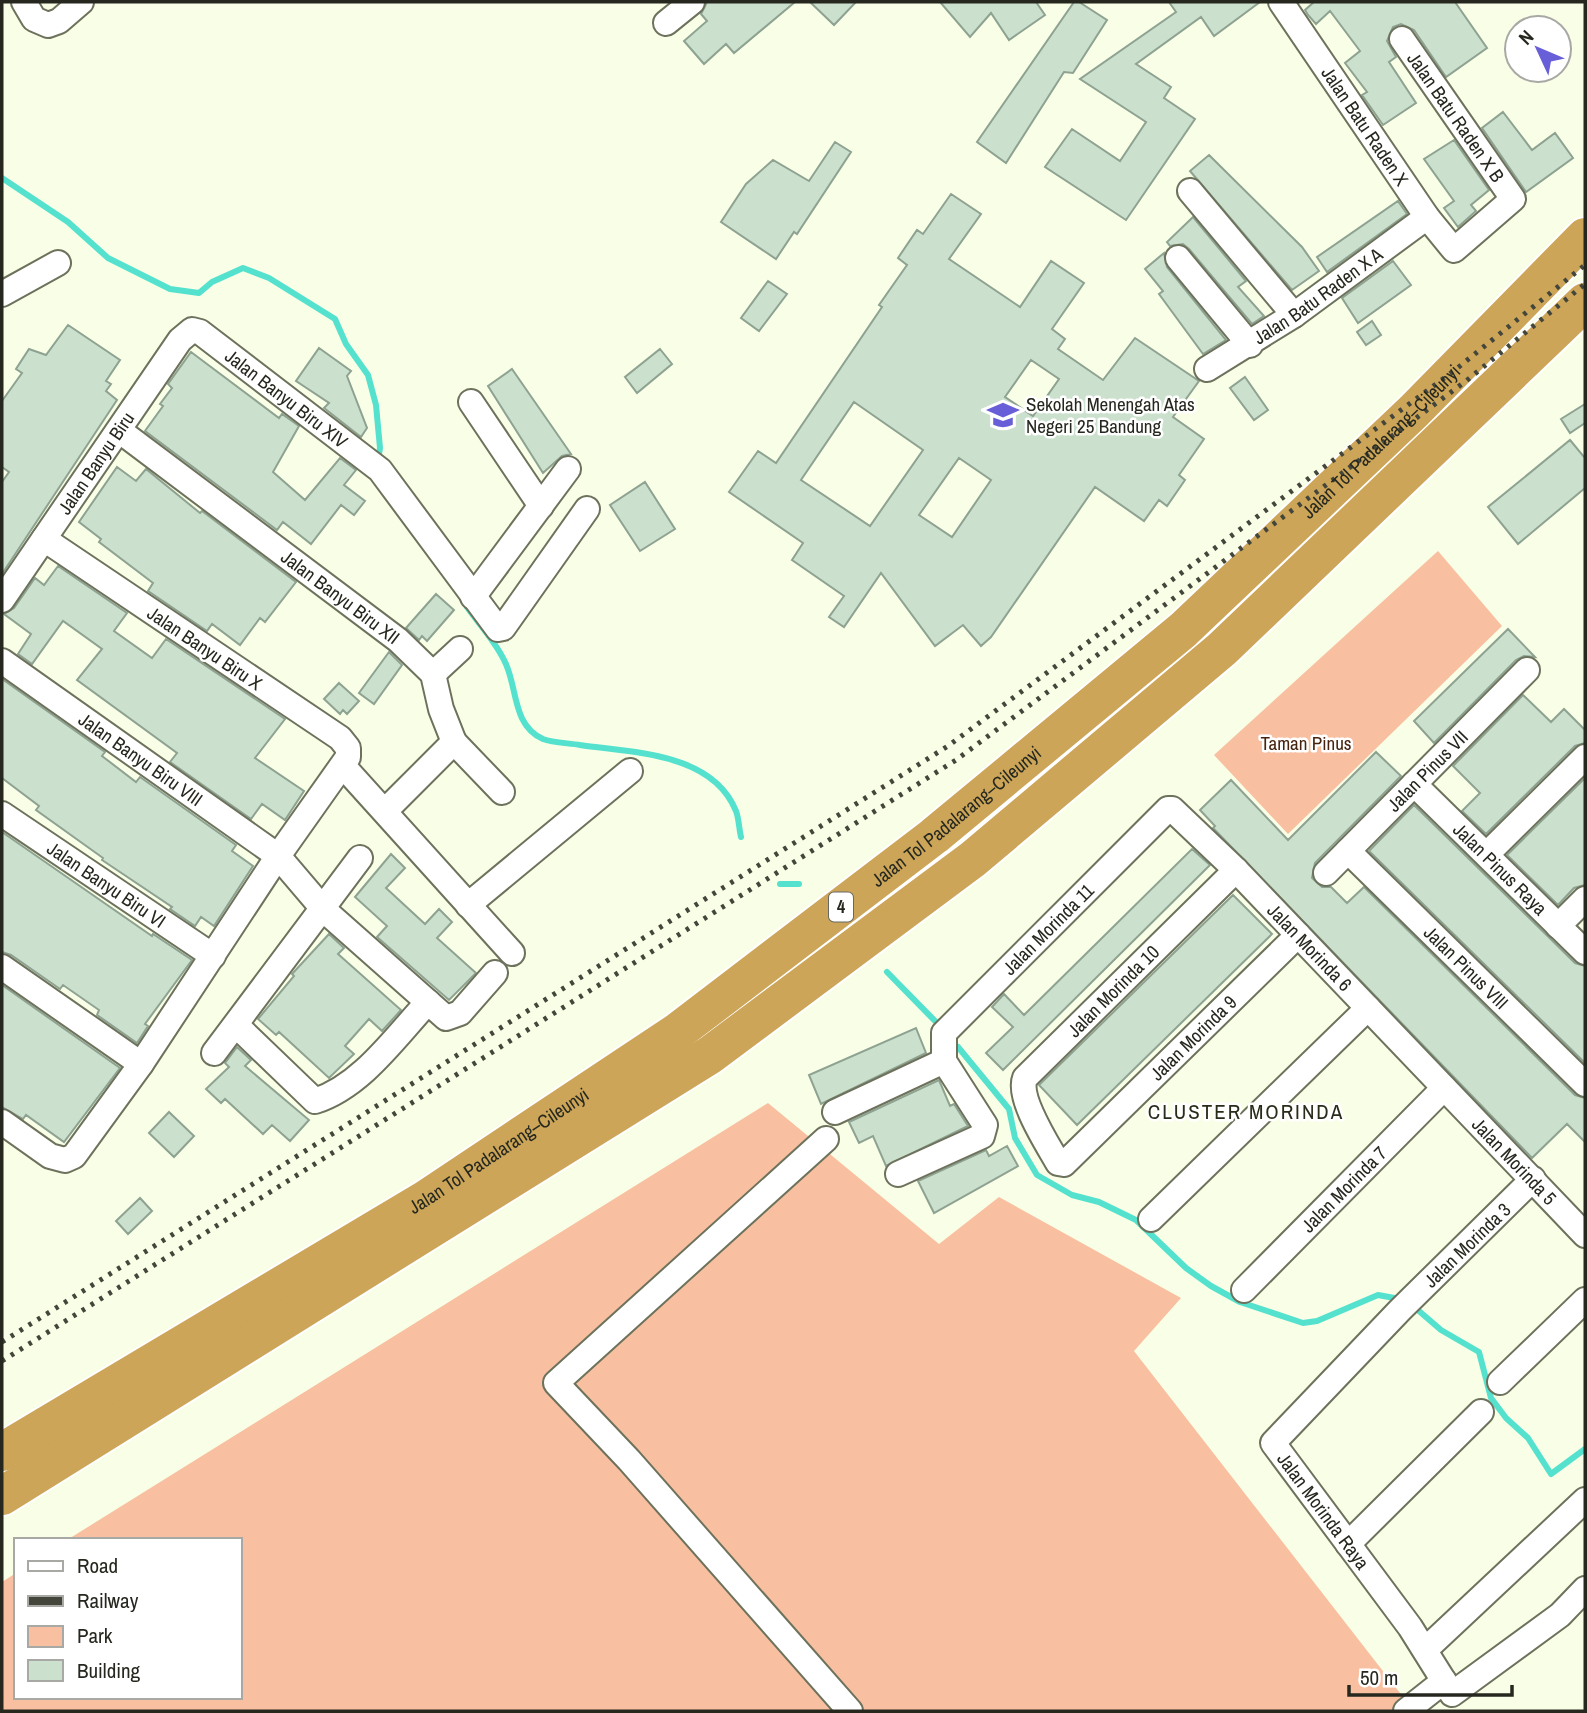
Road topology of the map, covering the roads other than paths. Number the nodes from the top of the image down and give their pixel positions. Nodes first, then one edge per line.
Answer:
1 (24, 2) edge
2 (80, 2) edge
3 (692, 2) edge
4 (1281, 2) edge
5 (666, 23) dead end
6 (1402, 39) dead end
7 (1190, 191) dead end
8 (1427, 217) junction
9 (1585, 237) edge
10 (1454, 250) joint
11 (1178, 258) dead end
12 (58, 262) dead end
13 (2, 294) edge
14 (1585, 302) edge
15 (1294, 315) junction
16 (192, 330) joint
17 (1250, 345) junction
18 (1207, 369) dead end
19 (471, 402) dead end
20 (120, 431) junction
21 (568, 468) dead end
22 (541, 506) junction
23 (587, 509) dead end
24 (44, 540) junction
25 (473, 597) junction
26 (2, 600) edge
27 (460, 649) dead end
28 (2, 661) edge
29 (1527, 670) dead end
30 (432, 674) junction
31 (454, 742) junction
32 (1585, 757) edge
33 (344, 767) junction
34 (630, 771) dead end
35 (1414, 784) junction
36 (502, 792) dead end
37 (393, 803) dead end
38 (1172, 809) joint
39 (2, 814) edge
40 (1348, 851) junction
41 (1487, 854) junction
42 (278, 856) junction
43 (360, 858) dead end
44 (1236, 870) junction
45 (1326, 873) dead end
46 (1585, 899) edge
47 (468, 905) junction
48 (324, 910) junction
49 (1558, 926) junction
50 (1298, 934) junction
51 (1585, 952) edge
52 (512, 953) dead end
53 (213, 956) junction
54 (2, 967) edge
55 (495, 973) dead end
56 (428, 1002) junction
57 (1368, 1008) junction
58 (236, 1025) junction
59 (214, 1053) dead end
60 (944, 1061) junction
61 (141, 1064) junction
62 (1585, 1084) edge
63 (1444, 1088) junction
64 (835, 1112) dead end
65 (2, 1122) edge
66 (1035, 1124) joint
67 (826, 1139) dead end
68 (898, 1174) dead end
69 (1534, 1179) junction
70 (1151, 1219) dead end
71 (1585, 1235) edge
72 (1244, 1290) dead end
73 (1585, 1300) edge
74 (1408, 1302) joint
75 (1500, 1382) dead end
76 (1481, 1412) dead end
77 (2, 1452) edge
78 (2, 1496) edge
79 (1585, 1500) edge
80 (1348, 1544) junction
81 (1585, 1589) edge
82 (1425, 1650) junction
83 (1444, 1681) junction
84 (850, 1711) edge
85 (1406, 1711) edge

1 - 2 street
3 - 5 street
4 - 8 street, Jalan Batu Raden X
6 - 10 street, Jalan Batu Raden X B
7 - 15 street
8 - 10 street, Jalan Batu Raden X
8 - 15 street, Jalan Batu Raden X A
9 - 77 highway, Jalan Tol Padalarang–Cileunyi / 4
11 - 17 street
12 - 13 street
14 - 78 highway, Jalan Tol Padalarang–Cileunyi / 4
15 - 17 street, Jalan Batu Raden X A
16 - 20 street, Jalan Banyu Biru
16 - 25 street, Jalan Banyu Biru XIV
17 - 18 street, Jalan Batu Raden X A
19 - 22 street
20 - 24 street, Jalan Banyu Biru
20 - 30 street, Jalan Banyu Biru XII
21 - 22 street
22 - 25 street
23 - 25 street, Jalan Banyu Biru XIV
24 - 26 street, Jalan Banyu Biru
24 - 33 street, Jalan Banyu Biru X
27 - 30 street
28 - 42 street, Jalan Banyu Biru VIII
29 - 35 street, Jalan Pinus VII
30 - 31 street
31 - 36 street
31 - 37 street
32 - 41 street
33 - 42 street
33 - 47 street
34 - 47 street
35 - 40 street, Jalan Pinus VII
35 - 41 street, Jalan Pinus Raya
38 - 44 street, Jalan Morinda 6
38 - 60 street, Jalan Morinda 11
39 - 53 street, Jalan Banyu Biru VI
40 - 45 street, Jalan Pinus VII
40 - 62 street, Jalan Pinus VIII
41 - 49 street, Jalan Pinus Raya
42 - 48 street, Jalan Banyu Biru VIII
42 - 53 street
43 - 48 street
44 - 50 street, Jalan Morinda 6
44 - 66 street, Jalan Morinda 10
46 - 49 street
47 - 52 street
48 - 56 street, Jalan Banyu Biru VIII
48 - 58 street
49 - 51 street, Jalan Pinus Raya
50 - 57 street, Jalan Morinda 6
50 - 66 street, Jalan Morinda 9
53 - 61 street
54 - 61 street
55 - 56 street, Jalan Banyu Biru VIII
56 - 58 street
57 - 63 street, Jalan Morinda 6
57 - 70 street
58 - 59 street
60 - 64 street
60 - 68 street
61 - 65 street
63 - 69 street, Jalan Morinda 5
63 - 72 street, Jalan Morinda 7
67 - 84 street
69 - 71 street, Jalan Morinda 5
69 - 74 street, Jalan Morinda 3
73 - 75 street
74 - 80 street, Jalan Morinda Raya
76 - 80 street
79 - 82 street
80 - 82 street, Jalan Morinda Raya
81 - 83 street
82 - 83 street, Jalan Morinda Raya
83 - 85 street

